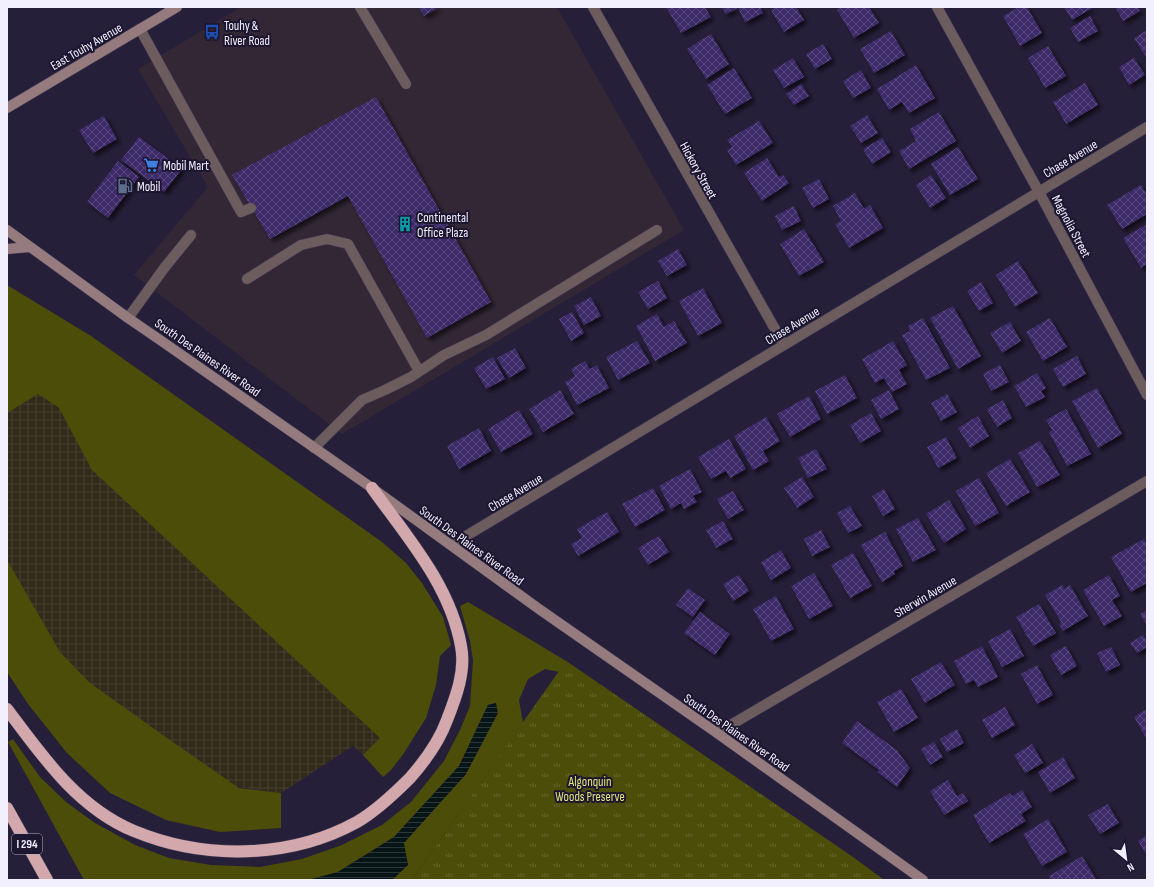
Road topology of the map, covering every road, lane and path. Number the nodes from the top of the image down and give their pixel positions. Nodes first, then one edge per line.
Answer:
1 (177, 7) edge
2 (360, 7) edge
3 (593, 7) edge
4 (937, 7) edge
5 (140, 29) junction
6 (406, 84) dead end
7 (7, 108) edge
8 (1147, 127) edge
9 (1039, 192) junction
10 (252, 208) dead end
11 (7, 230) edge
12 (657, 230) dead end
13 (191, 235) dead end
14 (30, 247) junction
15 (7, 249) edge
16 (247, 279) dead end
17 (128, 318) junction
18 (784, 345) junction
19 (419, 371) junction
20 (1147, 395) edge
21 (314, 448) junction
22 (1147, 482) edge
23 (372, 488) junction
24 (451, 546) junction
25 (7, 709) edge
26 (717, 733) junction
27 (7, 808) edge
28 (47, 880) edge
29 (923, 880) edge

1 - 5 main road, East Touhy Avenue
2 - 6 street
3 - 18 street, Hickory Street
4 - 9 street, Magnolia Street
5 - 7 main road, East Touhy Avenue
5 - 10 street
8 - 9 street, Chase Avenue
9 - 18 street, Chase Avenue
9 - 20 street, Magnolia Street
11 - 14 main road, South Des Plaines River Road
12 - 19 street
13 - 17 street
14 - 15 main road
14 - 17 main road, South Des Plaines River Road
16 - 19 street
17 - 21 main road, South Des Plaines River Road
18 - 24 street, Chase Avenue
19 - 21 street
21 - 23 main road, South Des Plaines River Road
22 - 26 street, Sherwin Avenue
23 - 24 main road, South Des Plaines River Road
23 - 25 highway
24 - 26 main road, South Des Plaines River Road
26 - 29 main road, South Des Plaines River Road
27 - 28 highway, I 294

